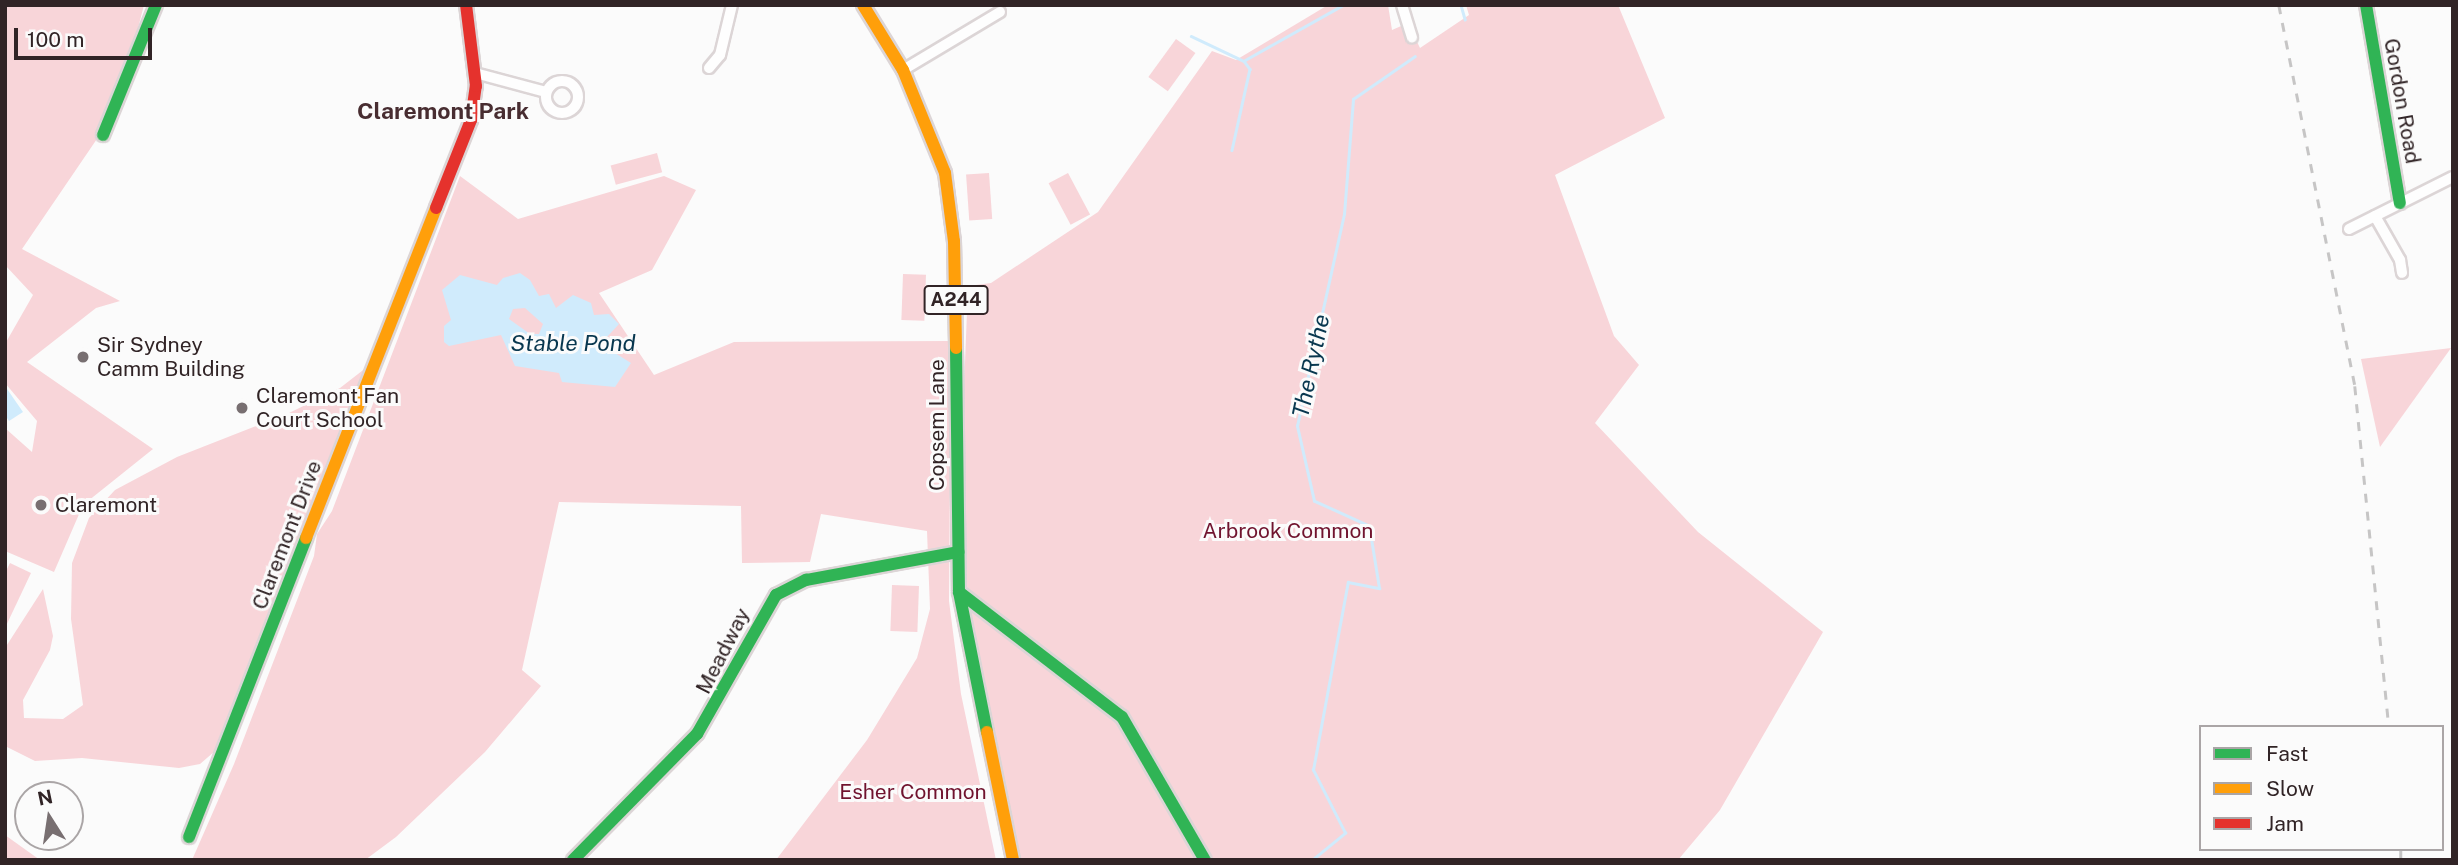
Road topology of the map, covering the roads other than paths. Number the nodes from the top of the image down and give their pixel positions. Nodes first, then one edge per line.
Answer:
1 (156, 5) edge
2 (466, 5) edge
3 (732, 5) edge
4 (863, 5) edge
5 (1402, 5) edge
6 (2366, 5) edge
7 (1000, 12) dead end
8 (1412, 37) dead end
9 (709, 68) dead end
10 (903, 70) junction
11 (475, 73) junction
12 (546, 92) dead end
13 (103, 135) dead end
14 (2453, 177) edge
15 (2400, 203) junction
16 (2375, 216) junction
17 (2349, 229) dead end
18 (2402, 273) dead end
19 (958, 552) junction
20 (958, 592) junction
21 (189, 837) dead end
22 (573, 860) edge
23 (1013, 860) edge
24 (1205, 860) edge

1 - 13 street
2 - 11 street, Claremont Drive
3 - 9 street
4 - 10 street, Copsem Lane / A244
5 - 8 street
6 - 15 street, Gordon Road
7 - 10 street
10 - 19 street, Copsem Lane / A244
11 - 12 street
11 - 21 street, Claremont Drive
14 - 15 street
15 - 16 street
16 - 17 street
16 - 18 street
19 - 20 street, Copsem Lane / A244
19 - 22 street, Meadway
20 - 23 street, Copsem Lane / A244
20 - 24 street

